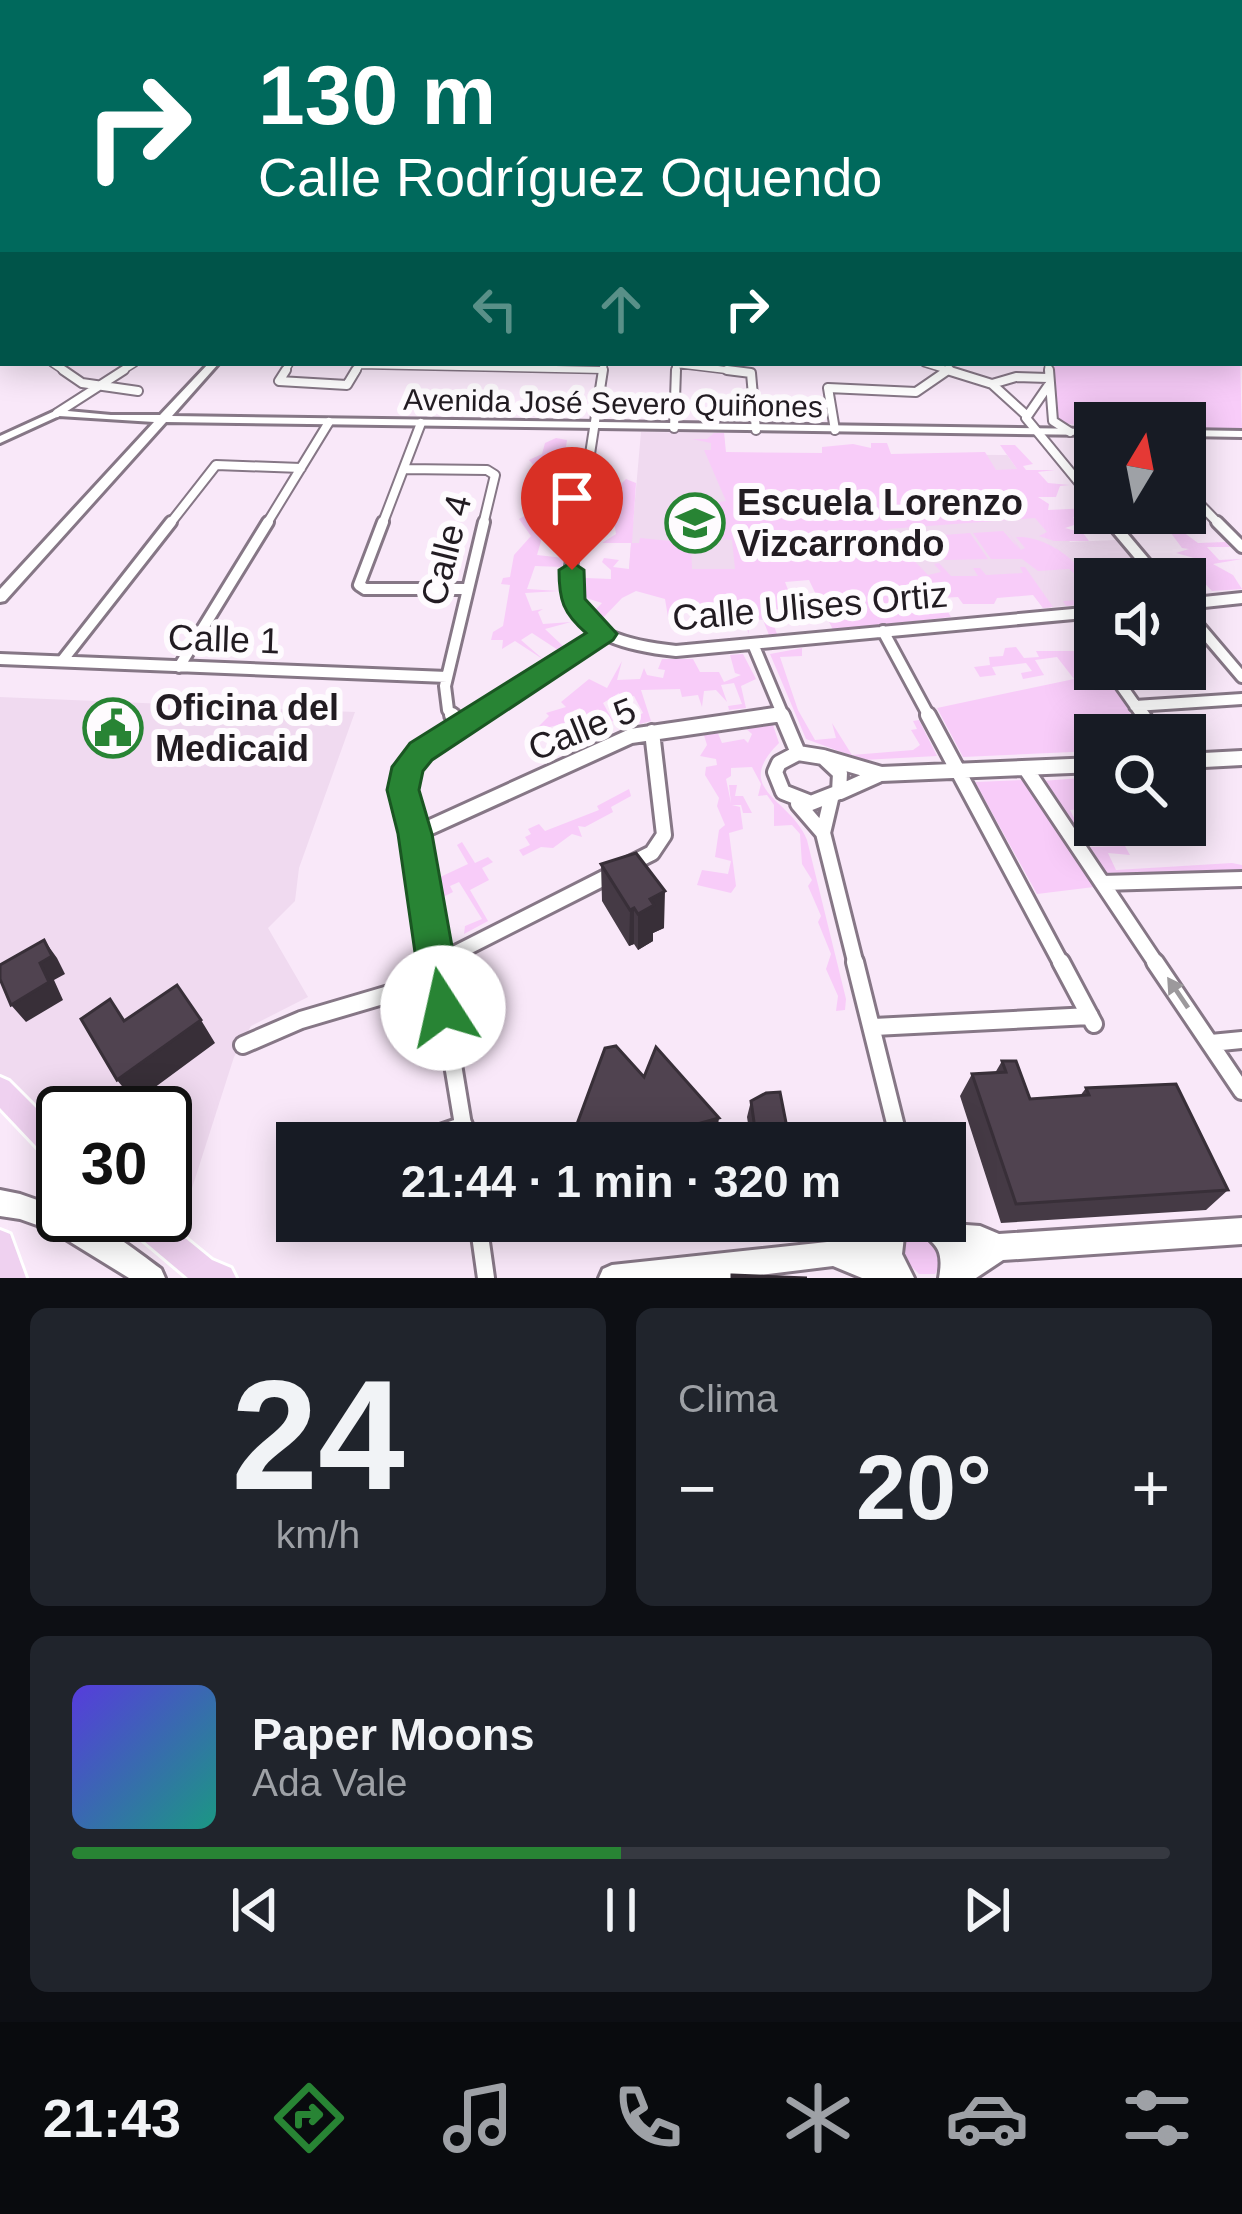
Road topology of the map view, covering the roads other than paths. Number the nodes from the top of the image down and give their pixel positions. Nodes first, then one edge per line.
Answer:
1 (56, 366) edge
2 (131, 366) edge
3 (211, 366) edge
4 (288, 366) edge
5 (359, 366) edge
6 (522, 366) edge
7 (604, 366) edge
8 (676, 366) edge
9 (693, 366) edge
10 (937, 366) edge
11 (1048, 366) edge
12 (950, 369) junction
13 (1048, 382) junction
14 (992, 384) junction
15 (101, 387) junction
16 (138, 391) dead end
17 (1051, 400) junction
18 (180, 402) junction
19 (1025, 414) dead end
20 (58, 415) junction
21 (134, 417) junction
22 (166, 418) junction
23 (199, 419) junction
24 (329, 422) junction
25 (421, 423) junction
26 (595, 427) junction
27 (674, 428) junction
28 (756, 430) junction
29 (835, 430) junction
30 (1038, 432) junction
31 (1070, 432) junction
32 (1074, 432) edge
33 (1206, 433) edge
34 (1242, 434) edge
35 (150, 436) junction
36 (0, 437) edge
37 (301, 468) junction
38 (404, 469) junction
39 (1074, 476) edge
40 (1206, 510) edge
41 (1122, 534) edge
42 (1242, 547) edge
43 (1142, 558) edge
44 (465, 589) junction
45 (0, 598) edge
46 (1242, 598) edge
47 (1206, 604) edge
48 (0, 612) edge
49 (1074, 614) edge
50 (883, 631) junction
51 (1206, 633) edge
52 (604, 634) junction
53 (753, 644) junction
54 (0, 658) edge
55 (62, 661) junction
56 (179, 668) junction
57 (446, 677) junction
58 (1242, 677) edge
59 (1124, 690) edge
60 (1242, 699) edge
61 (1136, 706) junction
62 (782, 714) junction
63 (1142, 714) edge
64 (462, 727) junction
65 (652, 732) junction
66 (798, 753) junction
67 (823, 757) junction
68 (1242, 758) edge
69 (1206, 760) edge
70 (1074, 766) edge
71 (1026, 769) junction
72 (957, 772) junction
73 (881, 774) junction
74 (835, 796) junction
75 (793, 799) junction
76 (823, 833) junction
77 (415, 834) junction
78 (1242, 879) edge
79 (1102, 883) junction
80 (436, 969) junction
81 (874, 1028) junction
82 (1242, 1040) edge
83 (1211, 1043) junction
84 (243, 1045) dead end
85 (0, 1090) edge
86 (1242, 1091) edge
87 (463, 1122) edge
88 (895, 1122) edge
89 (36, 1127) edge
90 (0, 1203) edge
91 (1241, 1231) edge
92 (966, 1235) edge
93 (167, 1242) edge
94 (481, 1242) edge
95 (858, 1242) edge
96 (892, 1242) edge
97 (948, 1242) edge
98 (0, 1244) edge
99 (999, 1247) junction
100 (835, 1253) junction
101 (11, 1278) edge
102 (152, 1278) edge
103 (220, 1278) edge
104 (486, 1278) edge
105 (612, 1278) edge
106 (898, 1278) edge
107 (952, 1278) edge

1 - 15 street
2 - 15 street
3 - 18 street
4 - 5 street
6 - 7 street
7 - 26 street
8 - 27 street
9 - 28 street
10 - 12 street
11 - 13 street
12 - 14 street
12 - 29 street
13 - 14 street
13 - 17 street
13 - 30 street
14 - 19 street
15 - 16 street
15 - 20 street
17 - 30 street
17 - 31 street
18 - 21 street
18 - 22 street
18 - 23 street
20 - 21 street, Avenida José Severo Quiñones
20 - 36 street, Avenida José Severo Quiñones
21 - 22 street, Avenida José Severo Quiñones
21 - 35 street
22 - 23 street, Avenida José Severo Quiñones
22 - 35 street
23 - 24 street, Avenida José Severo Quiñones
23 - 35 street
24 - 25 street, Avenida José Severo Quiñones
24 - 37 street
25 - 26 street, Avenida José Severo Quiñones
25 - 38 street
26 - 27 street, Avenida José Severo Quiñones
26 - 52 street
27 - 28 street, Avenida José Severo Quiñones
28 - 29 street, Avenida José Severo Quiñones
29 - 30 street, Avenida José Severo Quiñones
30 - 31 street, Avenida José Severo Quiñones
30 - 39 street
31 - 32 street, Avenida José Severo Quiñones
33 - 34 street
35 - 45 street
35 - 48 street
37 - 55 street
37 - 56 street
38 - 44 street, Calle 4
38 - 44 street
40 - 42 street
41 - 43 street
44 - 57 street, Calle 4
46 - 47 street
49 - 50 street, Calle Ulises Ortiz
50 - 53 street, Calle Ulises Ortiz
50 - 72 street
51 - 58 street
52 - 53 street, Calle Ulises Ortiz
52 - 64 street
53 - 62 street
54 - 55 street, Calle 1
55 - 56 street, Calle 1
56 - 57 street, Calle 1
57 - 64 street, Calle 4
59 - 61 street
60 - 61 street
61 - 63 street
62 - 65 street, Calle 5
62 - 66 street
64 - 77 street
65 - 77 street, Calle 5
65 - 80 street
66 - 67 street
66 - 75 street
67 - 73 street
67 - 74 street
68 - 69 street
70 - 71 street
71 - 72 street
71 - 79 street
72 - 73 street
72 - 81 street
73 - 74 street
74 - 75 street
74 - 76 street
75 - 76 street
76 - 81 street
77 - 80 street
78 - 79 street
83 -> 79 street
80 - 84 street
80 - 87 street
81 - 88 street
82 - 83 street
83 - 86 street
85 - 89 main road
90 - 102 street
91 - 99 street
92 - 99 street
93 - 103 main road
94 - 104 street
95 - 100 street
96 - 106 street
97 - 107 street
98 - 101 main road
99 - 107 street
100 - 105 street
100 - 106 street

